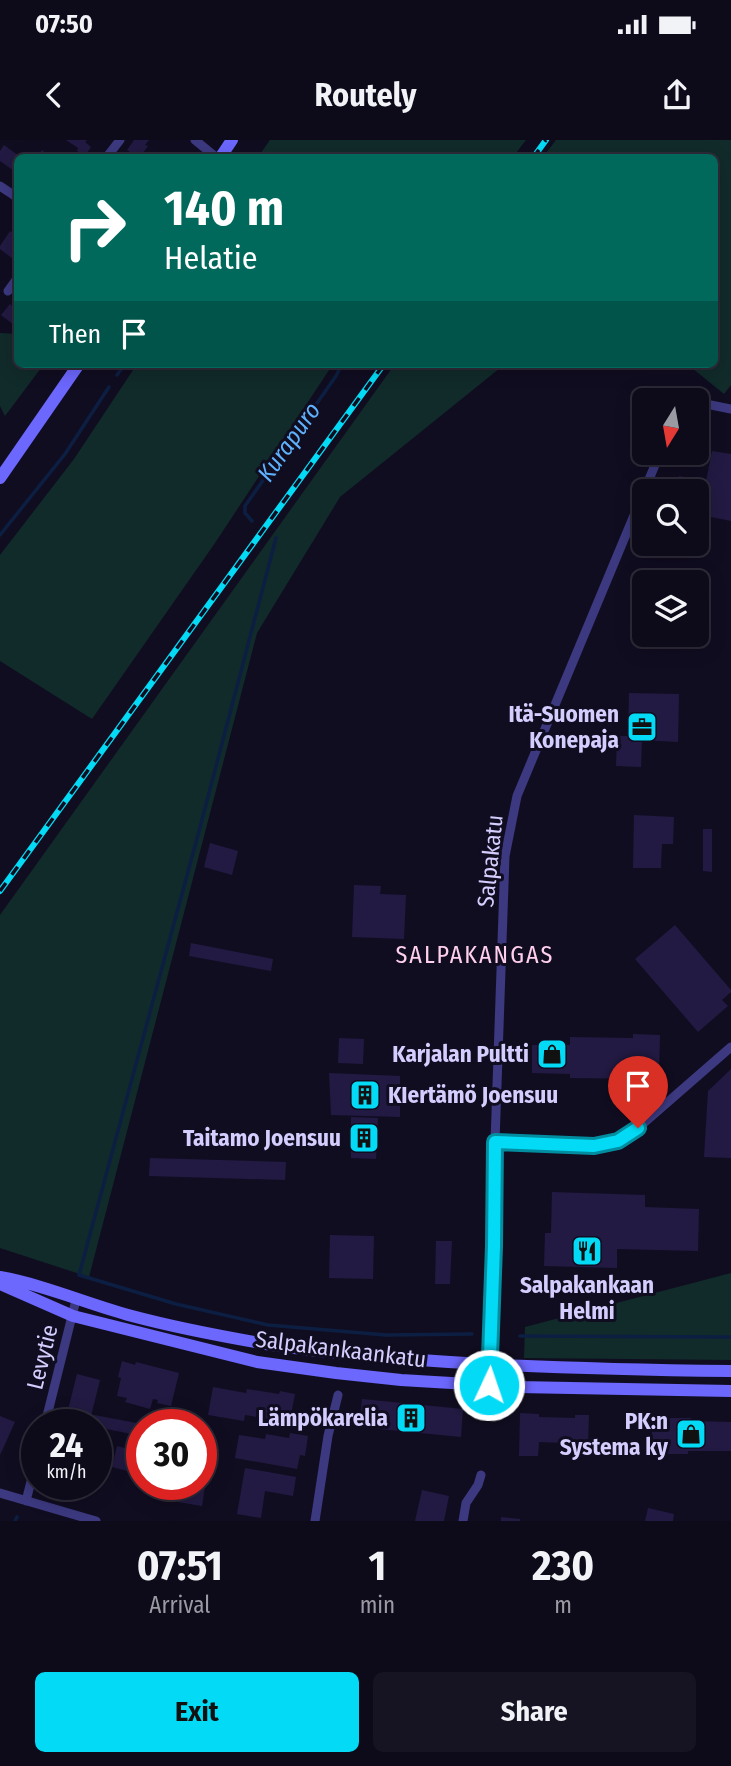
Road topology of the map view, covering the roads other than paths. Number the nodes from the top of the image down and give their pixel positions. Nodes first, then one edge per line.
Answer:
1 (120, 140) edge
2 (195, 140) edge
3 (232, 140) edge
4 (109, 154) edge
5 (213, 154) edge
6 (221, 154) edge
7 (14, 282) edge
8 (8, 290) dead end
9 (76, 368) edge
10 (709, 405) edge
11 (731, 409) edge
12 (655, 466) edge
13 (0, 478) edge
14 (731, 1047) edge
15 (495, 1142) junction
16 (0, 1277) edge
17 (0, 1284) edge
18 (76, 1300) junction
19 (72, 1316) junction
20 (490, 1364) junction
21 (731, 1371) edge
22 (489, 1385) junction
23 (731, 1391) edge
24 (338, 1395) dead end
25 (49, 1409) edge
26 (481, 1475) dead end
27 (0, 1493) edge
28 (26, 1502) joint
29 (96, 1521) edge
30 (315, 1521) edge
31 (463, 1521) edge

1 - 4 street
2 - 5 street
3 - 6 main road
7 - 8 street
9 - 13 main road
10 - 11 street
12 - 15 street, Salpakatu
14 - 15 street
15 - 20 street, Salpakatu
16 - 18 main road, Salpakankaankatu
17 - 19 main road, Salpakankaankatu
18 - 19 street, Levytie
18 - 20 main road, Salpakankaankatu
19 - 22 main road, Salpakankaankatu
19 - 25 street, Levytie
20 - 21 main road, Salpakankaankatu
20 - 22 street, Salpakatu
22 - 23 main road, Salpakankaankatu
24 - 30 street
26 - 31 street
27 - 28 street
28 - 29 street

